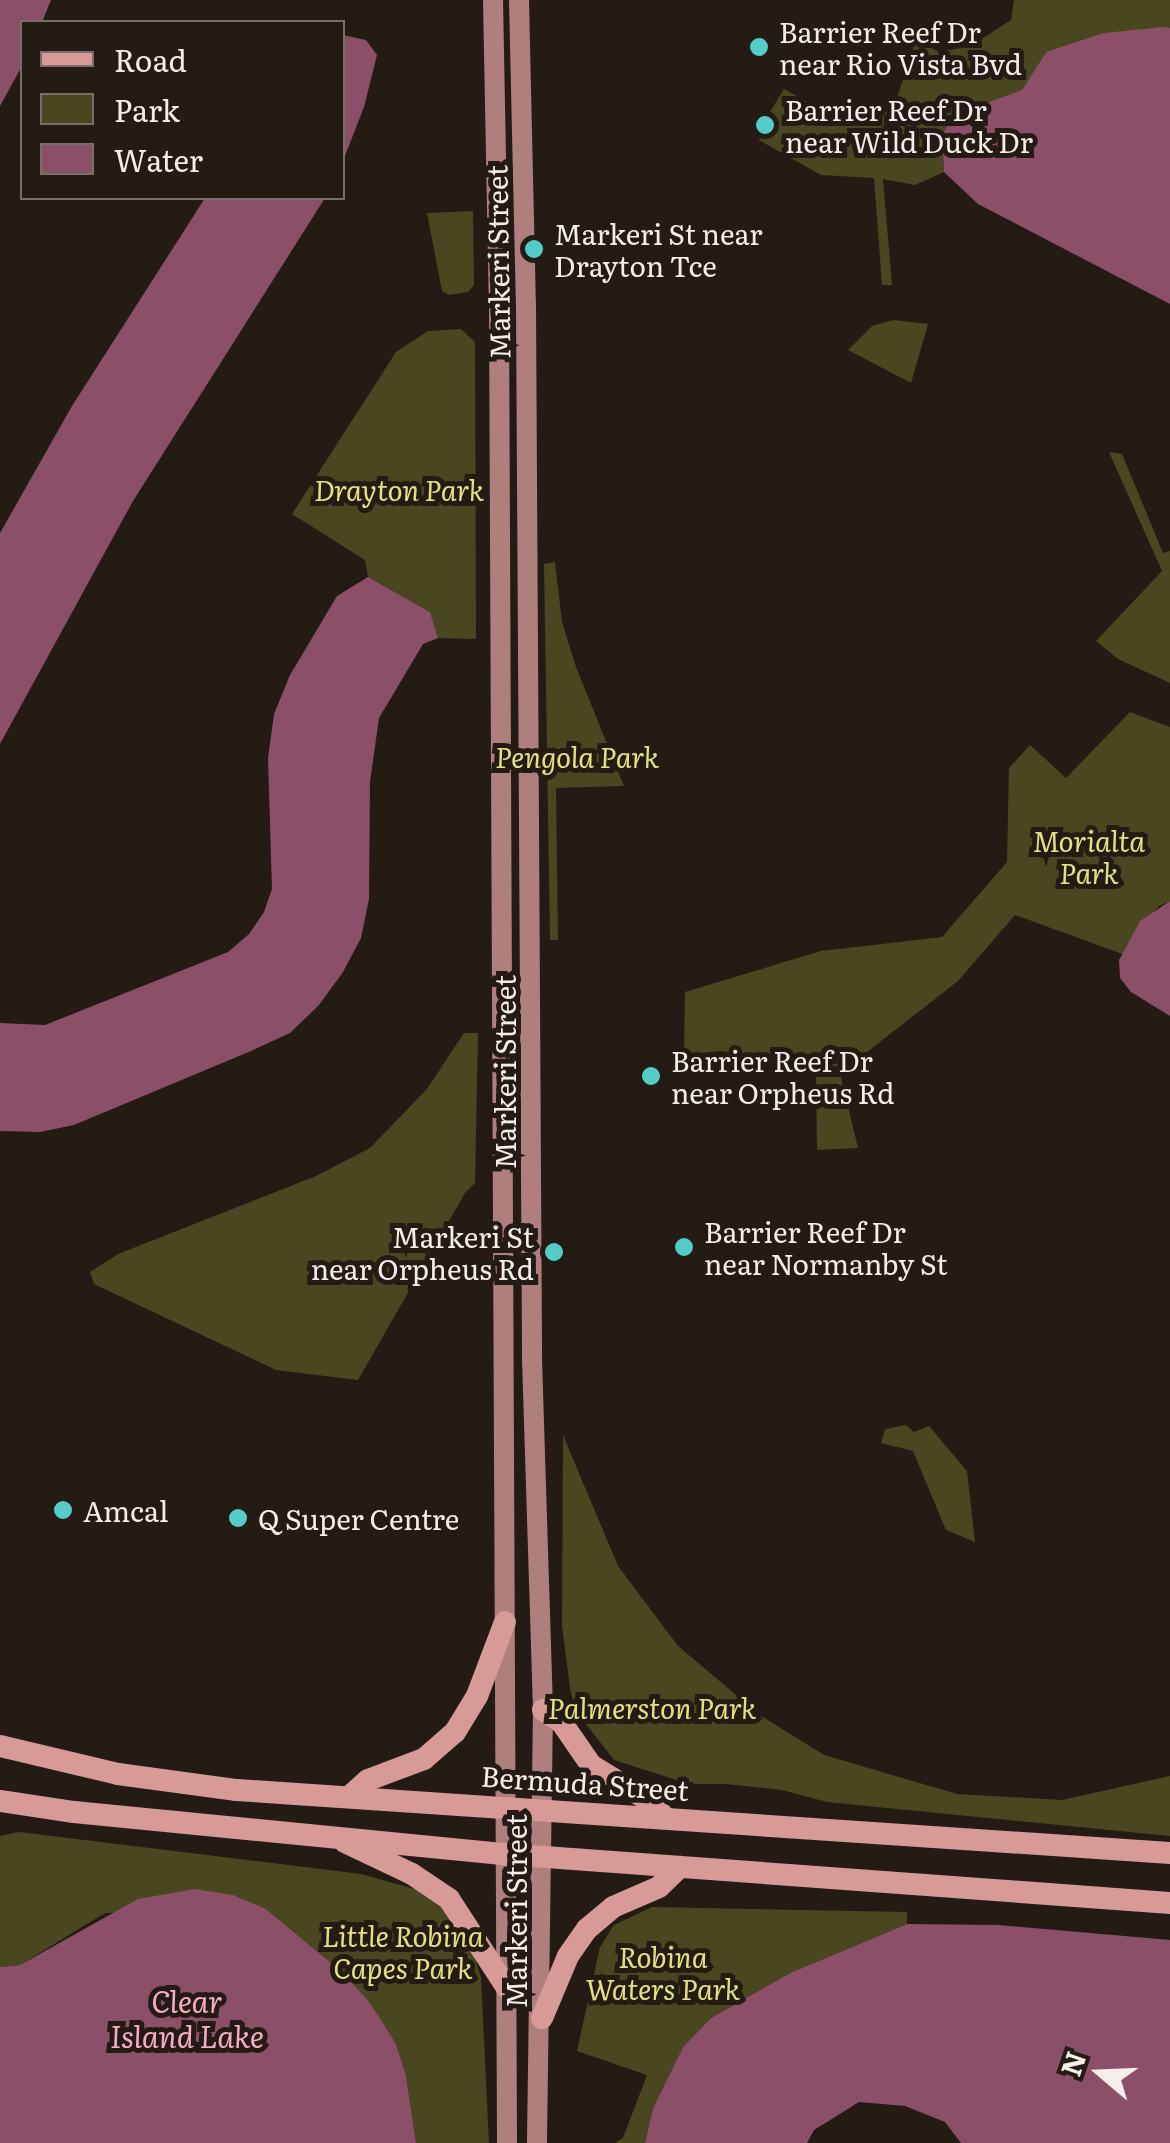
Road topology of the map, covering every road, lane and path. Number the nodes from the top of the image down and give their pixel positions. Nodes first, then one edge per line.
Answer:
1 (493, 0) edge
2 (520, 0) edge
3 (533, 1396) junction
4 (504, 1405) junction
5 (505, 1622) junction
6 (544, 1710) junction
7 (0, 1746) edge
8 (349, 1796) junction
9 (0, 1801) edge
10 (505, 1807) junction
11 (543, 1810) junction
12 (666, 1818) junction
13 (338, 1838) junction
14 (1170, 1852) edge
15 (505, 1854) junction
16 (542, 1857) junction
17 (680, 1867) junction
18 (1170, 1902) edge
19 (507, 1988) junction
20 (542, 2018) junction
21 (507, 2143) edge
22 (538, 2143) edge

1 - 4 main road, Markeri Street
2 - 3 main road, Markeri Street
3 - 4 main road
3 - 6 main road, Markeri Street
4 - 5 main road, Markeri Street
5 - 8 main road
5 - 10 main road, Markeri Street
6 - 11 main road, Markeri Street
6 - 12 main road
7 - 8 main road, Bermuda Street
8 - 10 main road, Bermuda Street
9 - 13 main road
10 - 11 main road, Bermuda Street
10 - 15 main road, Markeri Street
11 - 12 main road, Bermuda Street
11 - 16 main road, Markeri Street
12 - 14 main road, Bermuda Street
13 - 15 main road
13 - 19 main road
15 - 16 main road
15 - 19 main road, Markeri Street
16 - 17 main road
16 - 20 main road, Markeri Street
17 - 18 main road
17 - 20 main road
19 - 21 main road, Markeri Street
20 - 22 main road, Markeri Street

